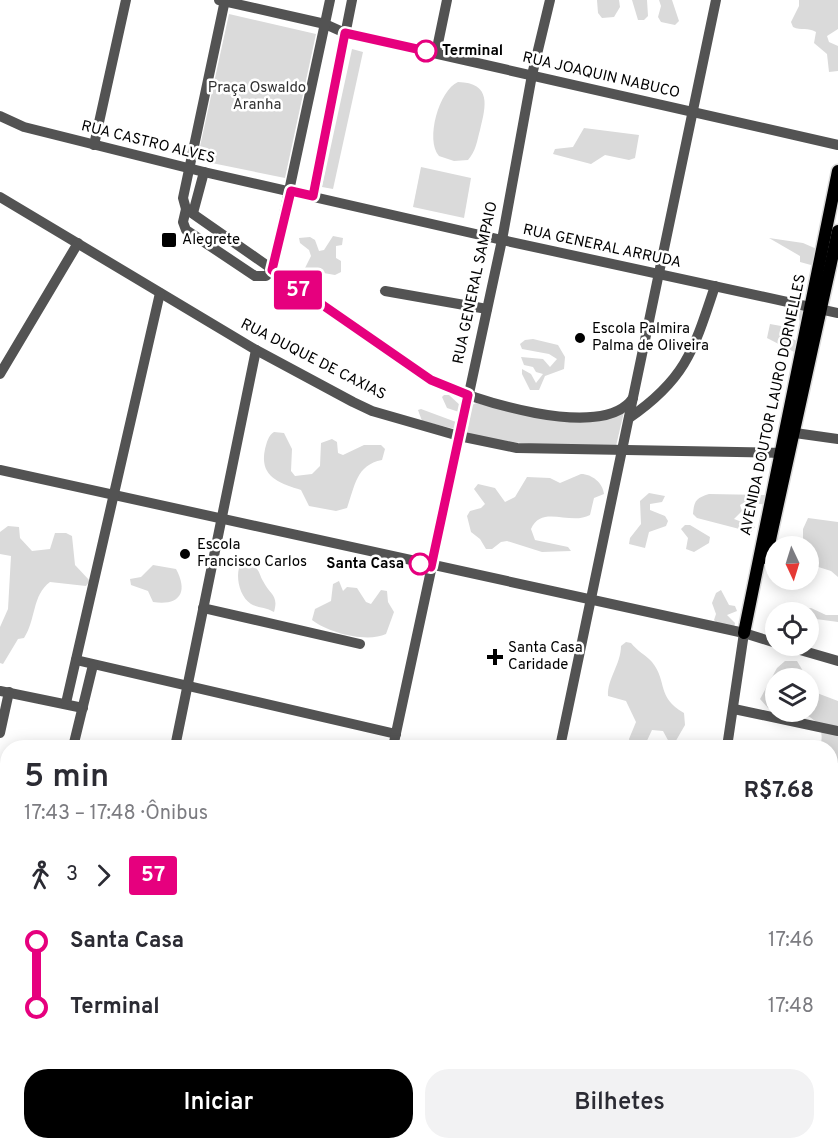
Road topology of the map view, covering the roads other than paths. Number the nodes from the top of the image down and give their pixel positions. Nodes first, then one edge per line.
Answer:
1 (126, 0) edge
2 (222, 0) edge
3 (330, 0) edge
4 (352, 0) edge
5 (447, 0) edge
6 (550, 0) edge
7 (716, 0) edge
8 (325, 24) junction
9 (345, 33) junction
10 (436, 54) junction
11 (532, 75) junction
12 (693, 112) junction
13 (0, 116) edge
14 (94, 145) junction
15 (838, 145) edge
16 (189, 168) junction
17 (838, 171) edge
18 (204, 172) junction
19 (291, 191) junction
20 (313, 196) junction
21 (0, 197) edge
22 (190, 211) junction
23 (838, 231) edge
24 (502, 240) junction
25 (78, 243) junction
26 (272, 270) junction
27 (661, 274) junction
28 (715, 286) junction
29 (385, 291) dead end
30 (160, 292) junction
31 (815, 308) junction
32 (487, 309) junction
33 (838, 313) edge
34 (255, 350) junction
35 (0, 374) edge
36 (468, 395) junction
37 (635, 395) junction
38 (629, 418) junction
39 (789, 432) junction
40 (459, 436) junction
41 (838, 439) edge
42 (622, 449) junction
43 (785, 453) junction
44 (0, 470) edge
45 (112, 495) junction
46 (220, 519) junction
47 (431, 567) junction
48 (590, 602) junction
49 (203, 608) junction
50 (745, 638) junction
51 (765, 641) edge
52 (360, 644) dead end
53 (819, 655) edge
54 (76, 660) junction
55 (838, 661) edge
56 (93, 664) junction
57 (187, 686) junction
58 (4, 692) edge
59 (66, 703) junction
60 (83, 708) junction
61 (734, 709) junction
62 (838, 731) edge
63 (0, 733) edge
64 (396, 734) junction
65 (76, 740) edge
66 (176, 740) edge
67 (395, 740) edge
68 (561, 740) edge
69 (728, 740) edge

1 - 14 street
2 - 8 street, RUA JOAQUIN NABUCO
2 - 16 street
3 - 8 street
4 - 9 street
5 - 10 street
6 - 11 street, RUA GENERAL SAMPAIO
7 - 12 street
8 - 9 street, RUA JOAQUIN NABUCO
8 - 19 street
9 - 10 street, RUA JOAQUIN NABUCO
9 - 20 street
10 - 11 street, RUA JOAQUIN NABUCO
11 - 12 street, RUA JOAQUIN NABUCO
11 - 24 street, RUA GENERAL SAMPAIO
12 - 15 street, RUA JOAQUIN NABUCO
12 - 27 street
13 - 14 street, RUA CASTRO ALVES
14 - 16 street, RUA CASTRO ALVES
16 - 18 street, RUA CASTRO ALVES
16 - 22 street
17 - 31 main road, AVENIDA DOUTOR LAURO DORNELLES
18 - 19 street, RUA CASTRO ALVES
18 - 22 street
19 - 20 street, RUA GENERAL ARRUDA
19 - 26 street
20 - 24 street, RUA GENERAL ARRUDA
21 - 25 street, RUA DUQUE DE CAXIAS
22 - 26 street
22 - 26 street
23 - 31 main road, AVENIDA DOUTOR LAURO DORNELLES
24 - 27 street, RUA GENERAL ARRUDA
24 - 32 street, RUA GENERAL SAMPAIO
25 - 30 street, RUA DUQUE DE CAXIAS
25 - 35 street
26 - 36 street
27 - 28 street, RUA GENERAL ARRUDA
27 - 37 street
28 - 31 street, RUA GENERAL ARRUDA
28 - 38 street
29 - 32 street
30 - 34 street, RUA DUQUE DE CAXIAS
30 - 45 street
31 - 33 street, RUA GENERAL ARRUDA
31 - 39 main road, AVENIDA DOUTOR LAURO DORNELLES
32 - 36 street, RUA GENERAL SAMPAIO
34 - 40 street, RUA DUQUE DE CAXIAS
34 - 46 street
36 - 37 street
36 - 40 street, RUA GENERAL SAMPAIO
37 - 38 street
38 - 42 street
39 - 41 street
39 - 43 main road, AVENIDA DOUTOR LAURO DORNELLES
40 - 42 street, RUA DUQUE DE CAXIAS
40 - 47 street, RUA GENERAL SAMPAIO
42 - 43 street, RUA DUQUE DE CAXIAS
42 - 48 street
43 - 50 main road, AVENIDA DOUTOR LAURO DORNELLES
44 - 45 street
45 - 46 street
45 - 54 street
46 - 47 street
46 - 49 street
47 - 48 street
47 - 64 street, RUA GENERAL SAMPAIO
48 - 50 street
48 - 68 street
49 - 52 street
49 - 57 street
50 - 51 street
50 - 61 street, AVENIDA DOUTOR LAURO DORNELLES
53 - 55 street
54 - 56 street
54 - 59 street
56 - 57 street
56 - 60 street
57 - 64 street
57 - 66 street
58 - 59 street
58 - 63 street
59 - 60 street
60 - 65 street
61 - 62 street
61 - 69 street, AVENIDA DOUTOR LAURO DORNELLES
64 - 67 street, RUA GENERAL SAMPAIO

